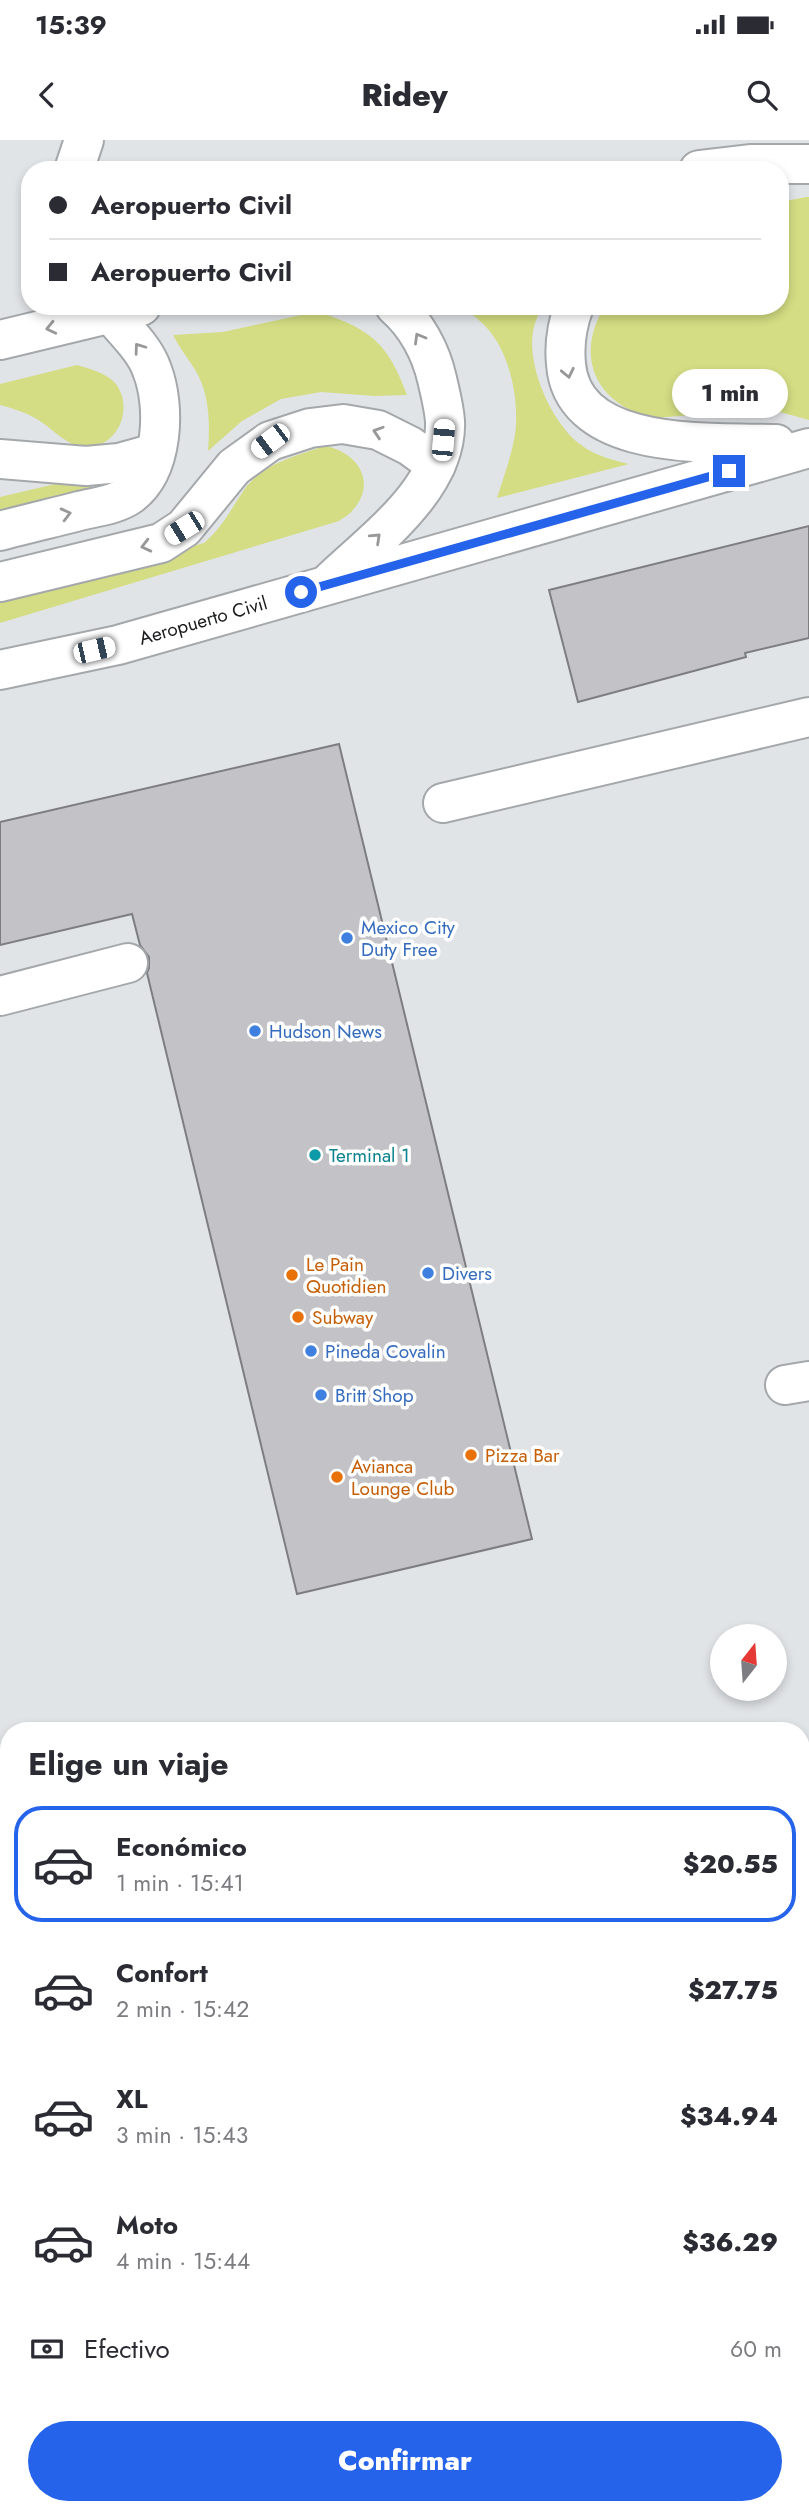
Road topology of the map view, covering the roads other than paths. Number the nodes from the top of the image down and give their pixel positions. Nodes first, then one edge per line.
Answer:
1 (84, 140) edge
2 (750, 140) edge
3 (77, 161) edge
4 (716, 161) edge
5 (789, 164) edge
6 (809, 164) edge
7 (105, 315) edge
8 (128, 315) edge
9 (405, 315) edge
10 (571, 315) edge
11 (0, 340) edge
12 (809, 445) edge
13 (155, 453) junction
14 (0, 459) edge
15 (436, 465) junction
16 (0, 531) edge
17 (0, 582) edge
18 (327, 584) junction
19 (0, 670) edge
20 (809, 717) edge
21 (443, 803) dead end
22 (128, 963) dead end
23 (0, 996) edge

1 - 3 street
2 - 4 street
5 - 6 street
7 -> 11 street
13 -> 8 street
15 -> 9 street
10 -> 12 street
12 - 18 street, Aeropuerto Civil
13 - 14 street
16 -> 13 street
15 -> 17 street
18 -> 15 street
18 - 19 street, Aeropuerto Civil
20 - 21 street
22 - 23 street

